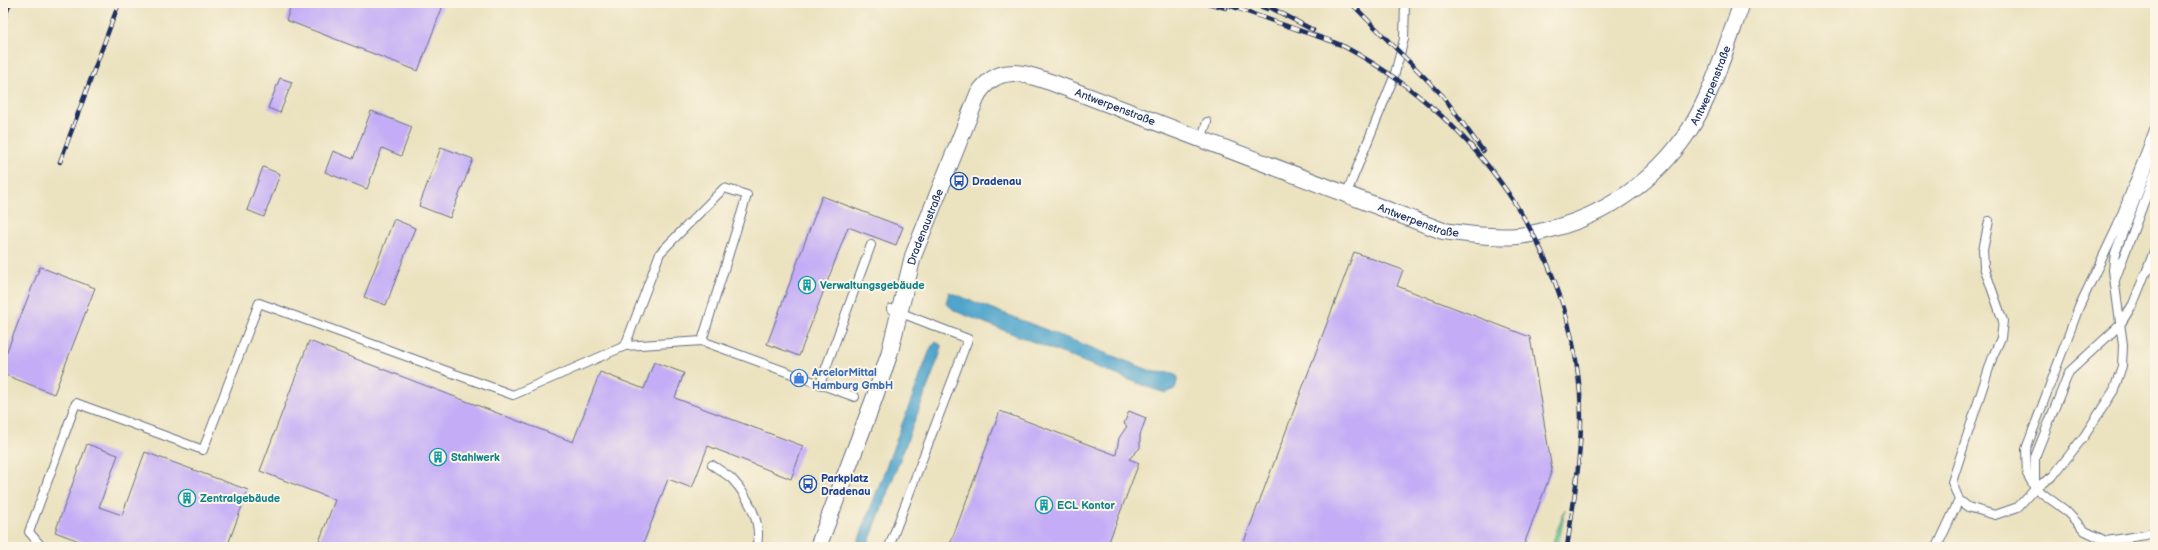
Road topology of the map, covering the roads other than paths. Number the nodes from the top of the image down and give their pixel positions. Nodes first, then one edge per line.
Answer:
1 (1405, 3) edge
2 (1742, 3) edge
3 (997, 75) joint
4 (1207, 122) dead end
5 (2155, 127) edge
6 (1201, 140) junction
7 (2155, 150) edge
8 (2155, 173) edge
9 (1346, 195) junction
10 (1989, 222) dead end
11 (871, 245) dead end
12 (2155, 248) edge
13 (2155, 264) edge
14 (2145, 274) junction
15 (2114, 282) junction
16 (895, 311) junction
17 (2120, 325) junction
18 (702, 341) junction
19 (625, 346) junction
20 (820, 384) junction
21 (855, 397) dead end
22 (712, 465) dead end
23 (2035, 488) junction
24 (1959, 500) junction
25 (2155, 531) edge
26 (42, 547) edge
27 (756, 547) edge
28 (818, 547) edge
29 (889, 547) edge
30 (1937, 547) edge

1 - 9 lane
2 - 9 street, Antwerpenstraße
3 - 6 street, Antwerpenstraße
3 - 16 street, Dradenaustraße
4 - 6 lane
5 - 23 lane
6 - 9 street, Antwerpenstraße
7 - 15 lane
8 - 15 lane
10 - 24 lane
11 - 20 lane
12 - 14 lane
13 - 14 lane
14 - 17 lane
15 - 17 lane
16 - 28 street, Dradenaustraße
16 - 29 lane
17 - 23 lane
17 - 23 lane
18 - 19 lane
18 - 19 lane
18 - 20 lane
19 - 26 lane
20 - 21 lane
22 - 27 lane
23 - 24 lane
23 - 25 lane
24 - 30 lane

